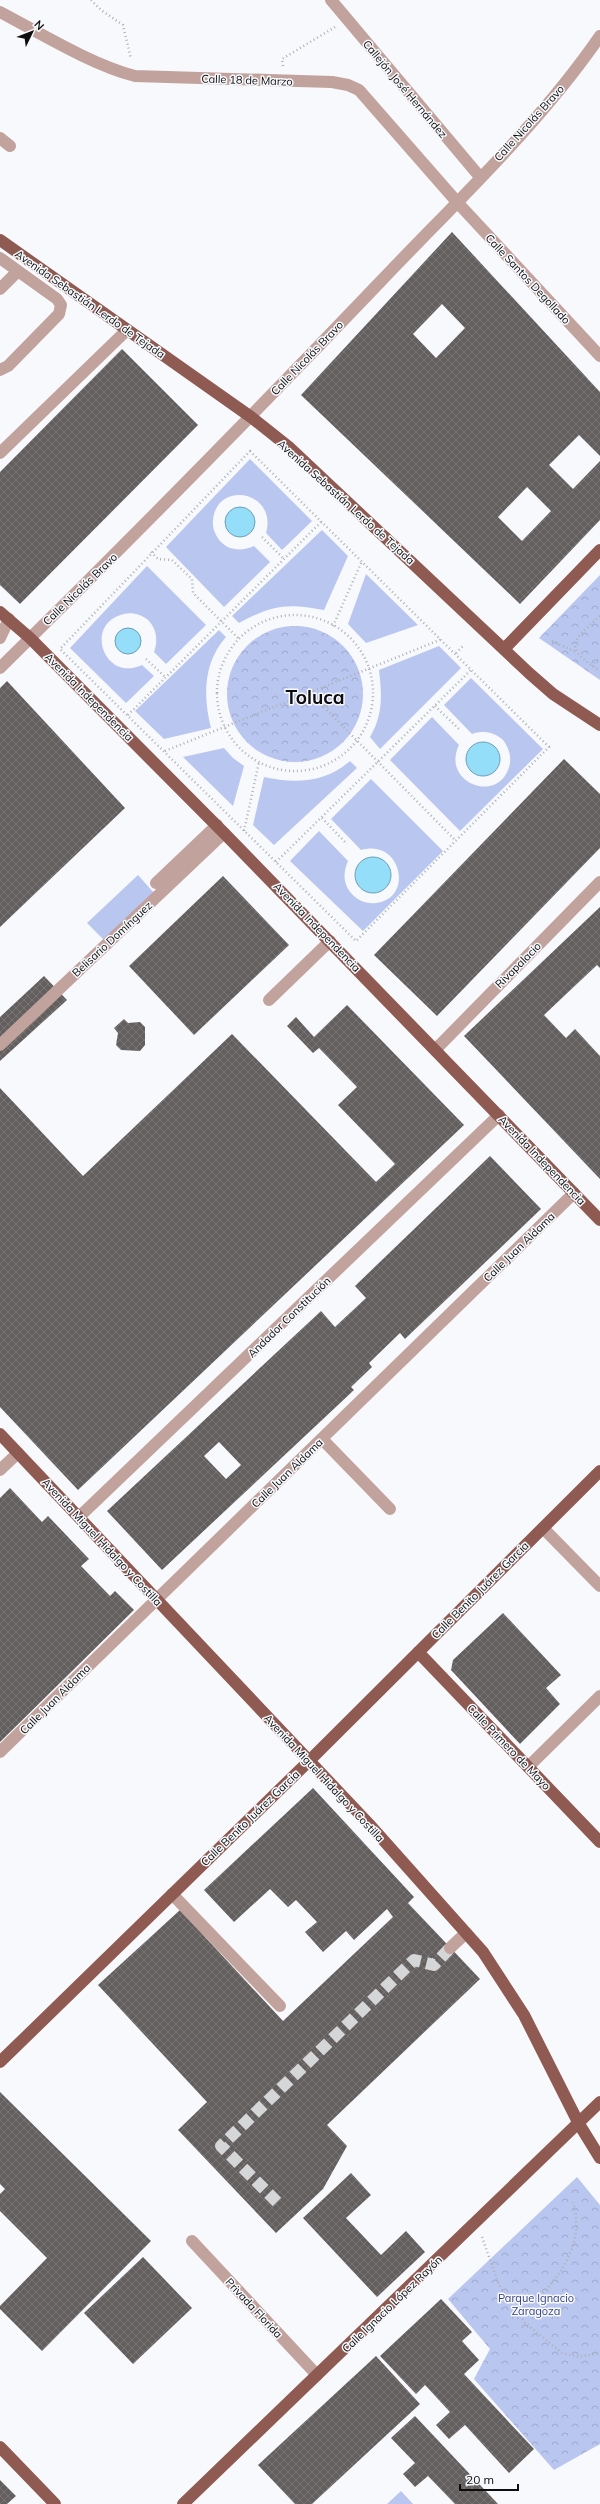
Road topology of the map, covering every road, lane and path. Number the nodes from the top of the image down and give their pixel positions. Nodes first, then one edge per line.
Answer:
1 (92, 0) edge
2 (331, 0) edge
3 (0, 12) edge
4 (347, 20) junction
5 (600, 36) edge
6 (135, 76) junction
7 (285, 81) junction
8 (0, 138) edge
9 (10, 146) dead end
10 (480, 177) junction
11 (457, 202) junction
12 (0, 240) edge
13 (0, 258) edge
14 (18, 271) junction
15 (0, 290) edge
16 (127, 330) junction
17 (600, 356) edge
18 (0, 370) edge
19 (250, 417) junction
20 (0, 453) edge
21 (321, 522) junction
22 (262, 537) dead end
23 (600, 550) edge
24 (151, 552) junction
25 (284, 559) junction
26 (362, 561) junction
27 (5, 616) edge
28 (600, 616) edge
29 (222, 620) junction
30 (334, 626) junction
31 (0, 638) edge
32 (30, 638) junction
33 (239, 639) junction
34 (442, 639) junction
35 (552, 641) dead end
36 (463, 646) dead end
37 (504, 649) junction
38 (456, 653) junction
39 (576, 653) junction
40 (600, 657) edge
41 (146, 659) dead end
42 (592, 666) junction
43 (0, 668) edge
44 (369, 669) junction
45 (472, 669) junction
46 (600, 671) edge
47 (165, 678) junction
48 (310, 693) junction
49 (435, 706) junction
50 (127, 716) junction
51 (600, 725) edge
52 (225, 727) junction
53 (460, 730) dead end
54 (357, 741) junction
55 (164, 752) junction
56 (258, 762) junction
57 (379, 762) junction
58 (322, 818) junction
59 (220, 829) junction
60 (244, 831) junction
61 (456, 841) junction
62 (347, 844) dead end
63 (276, 862) junction
64 (600, 882) edge
65 (156, 883) dead end
66 (330, 941) junction
67 (269, 1000) dead end
68 (0, 1045) edge
69 (436, 1049) junction
70 (499, 1115) junction
71 (574, 1193) junction
72 (600, 1220) edge
73 (0, 1434) edge
74 (322, 1439) junction
75 (18, 1453) junction
76 (0, 1470) edge
77 (600, 1471) edge
78 (390, 1509) dead end
79 (79, 1517) junction
80 (543, 1528) junction
81 (600, 1586) edge
82 (156, 1599) junction
83 (418, 1652) junction
84 (600, 1696) edge
85 (0, 1752) edge
86 (309, 1761) junction
87 (528, 1767) junction
88 (600, 1842) edge
89 (172, 1894) junction
90 (466, 1933) junction
91 (450, 1948) tunnel mouth
92 (280, 2006) dead end
93 (0, 2062) edge
94 (600, 2102) edge
95 (580, 2124) junction
96 (600, 2158) edge
97 (573, 2202) dead end
98 (477, 2222) junction
99 (192, 2241) dead end
100 (519, 2314) junction
101 (600, 2353) edge
102 (317, 2375) junction
103 (0, 2447) edge
104 (55, 2504) edge
105 (183, 2504) edge

1 - 6 path
2 - 4 street, Callejón José Hernández
3 - 6 street, Calle 18 de Marzo
4 - 7 path
4 - 10 street, Callejón José Hernández
5 - 10 street, Calle Nicolás Bravo
6 - 7 street, Calle 18 de Marzo
7 - 11 street, Calle 18 de Marzo
8 - 9 street
10 - 11 street, Calle Nicolás Bravo
11 - 17 street, Calle Santos Degollado
11 - 19 street, Calle Nicolás Bravo
12 - 16 main road, Avenida Sebastián Lerdo de Tejada
13 - 14 street
14 - 15 street
14 - 18 street
16 - 19 main road, Avenida Sebastián Lerdo de Tejada
16 - 20 street
19 - 32 street, Calle Nicolás Bravo
19 - 37 main road, Avenida Sebastián Lerdo de Tejada
21 - 24 path
21 - 25 path
21 - 26 path
22 - 25 path
23 - 37 main road
24 - 29 path
24 - 50 path
25 - 29 path
26 - 30 path
26 - 34 path
27 - 31 street
27 - 32 main road, Avenida Independencia
28 - 39 path
29 - 33 path
29 - 47 path
30 - 33 path
30 - 44 path
32 - 43 street, Calle Nicolás Bravo
32 - 59 main road, Avenida Independencia
33 - 52 path
34 - 38 path
34 - 44 path
35 - 39 path
36 - 38 path
37 - 51 main road, Avenida Sebastián Lerdo de Tejada
38 - 45 path
39 - 42 path
40 - 42 path
41 - 47 path
42 - 46 path
44 - 48 path
44 - 54 path
45 - 49 path
45 - 61 path
47 - 50 path
48 - 52 path
48 - 54 path
49 - 53 path
49 - 57 path
50 - 55 path
52 - 55 path
52 - 56 path
54 - 56 path
54 - 57 path
55 - 60 path
56 - 60 path
57 - 58 path
57 - 61 path
58 - 62 path
58 - 63 path
59 - 65 street
59 - 66 main road, Avenida Independencia
59 - 68 street, Belisario Domínguez
60 - 63 path
61 - 63 path
64 - 69 street, Rivapalacio
66 - 67 street
66 - 69 main road, Avenida Independencia
69 - 70 main road, Avenida Independencia
70 - 71 main road, Avenida Independencia
70 - 79 street, Andador Constitución
71 - 72 main road, Avenida Independencia
71 - 74 street, Calle Juan Aldama
73 - 75 main road, Avenida Miguel Hidalgo y Costilla
74 - 78 street
74 - 82 street, Calle Juan Aldama
75 - 76 street
75 - 79 main road, Avenida Miguel Hidalgo y Costilla
77 - 80 main road, Calle Benito Juárez Garcia
79 - 82 main road, Avenida Miguel Hidalgo y Costilla
80 - 81 street
80 - 83 main road, Calle Benito Juárez Garcia
82 - 85 street, Calle Juan Aldama
82 - 86 main road, Avenida Miguel Hidalgo y Costilla
83 - 86 main road, Calle Benito Juárez Garcia
83 - 87 main road, Calle Primero de Mayo
84 - 87 street
86 - 89 main road, Calle Benito Juárez Garcia
86 - 90 main road, Avenida Miguel Hidalgo y Costilla
87 - 88 main road, Calle Primero de Mayo
89 - 92 street
89 - 93 main road, Calle Benito Juárez Garcia
90 - 91 street
90 - 95 main road, Avenida Miguel Hidalgo y Costilla
94 - 95 main road, Calle Ignacio López Rayón
95 - 96 main road, Avenida Miguel Hidalgo y Costilla
95 - 98 main road, Calle Ignacio López Rayón
97 - 100 path
98 - 100 path
98 - 102 main road, Calle Ignacio López Rayón
99 - 102 street, Privada Florida
100 - 101 path
102 - 105 main road, Calle Ignacio López Rayón
103 - 104 main road

